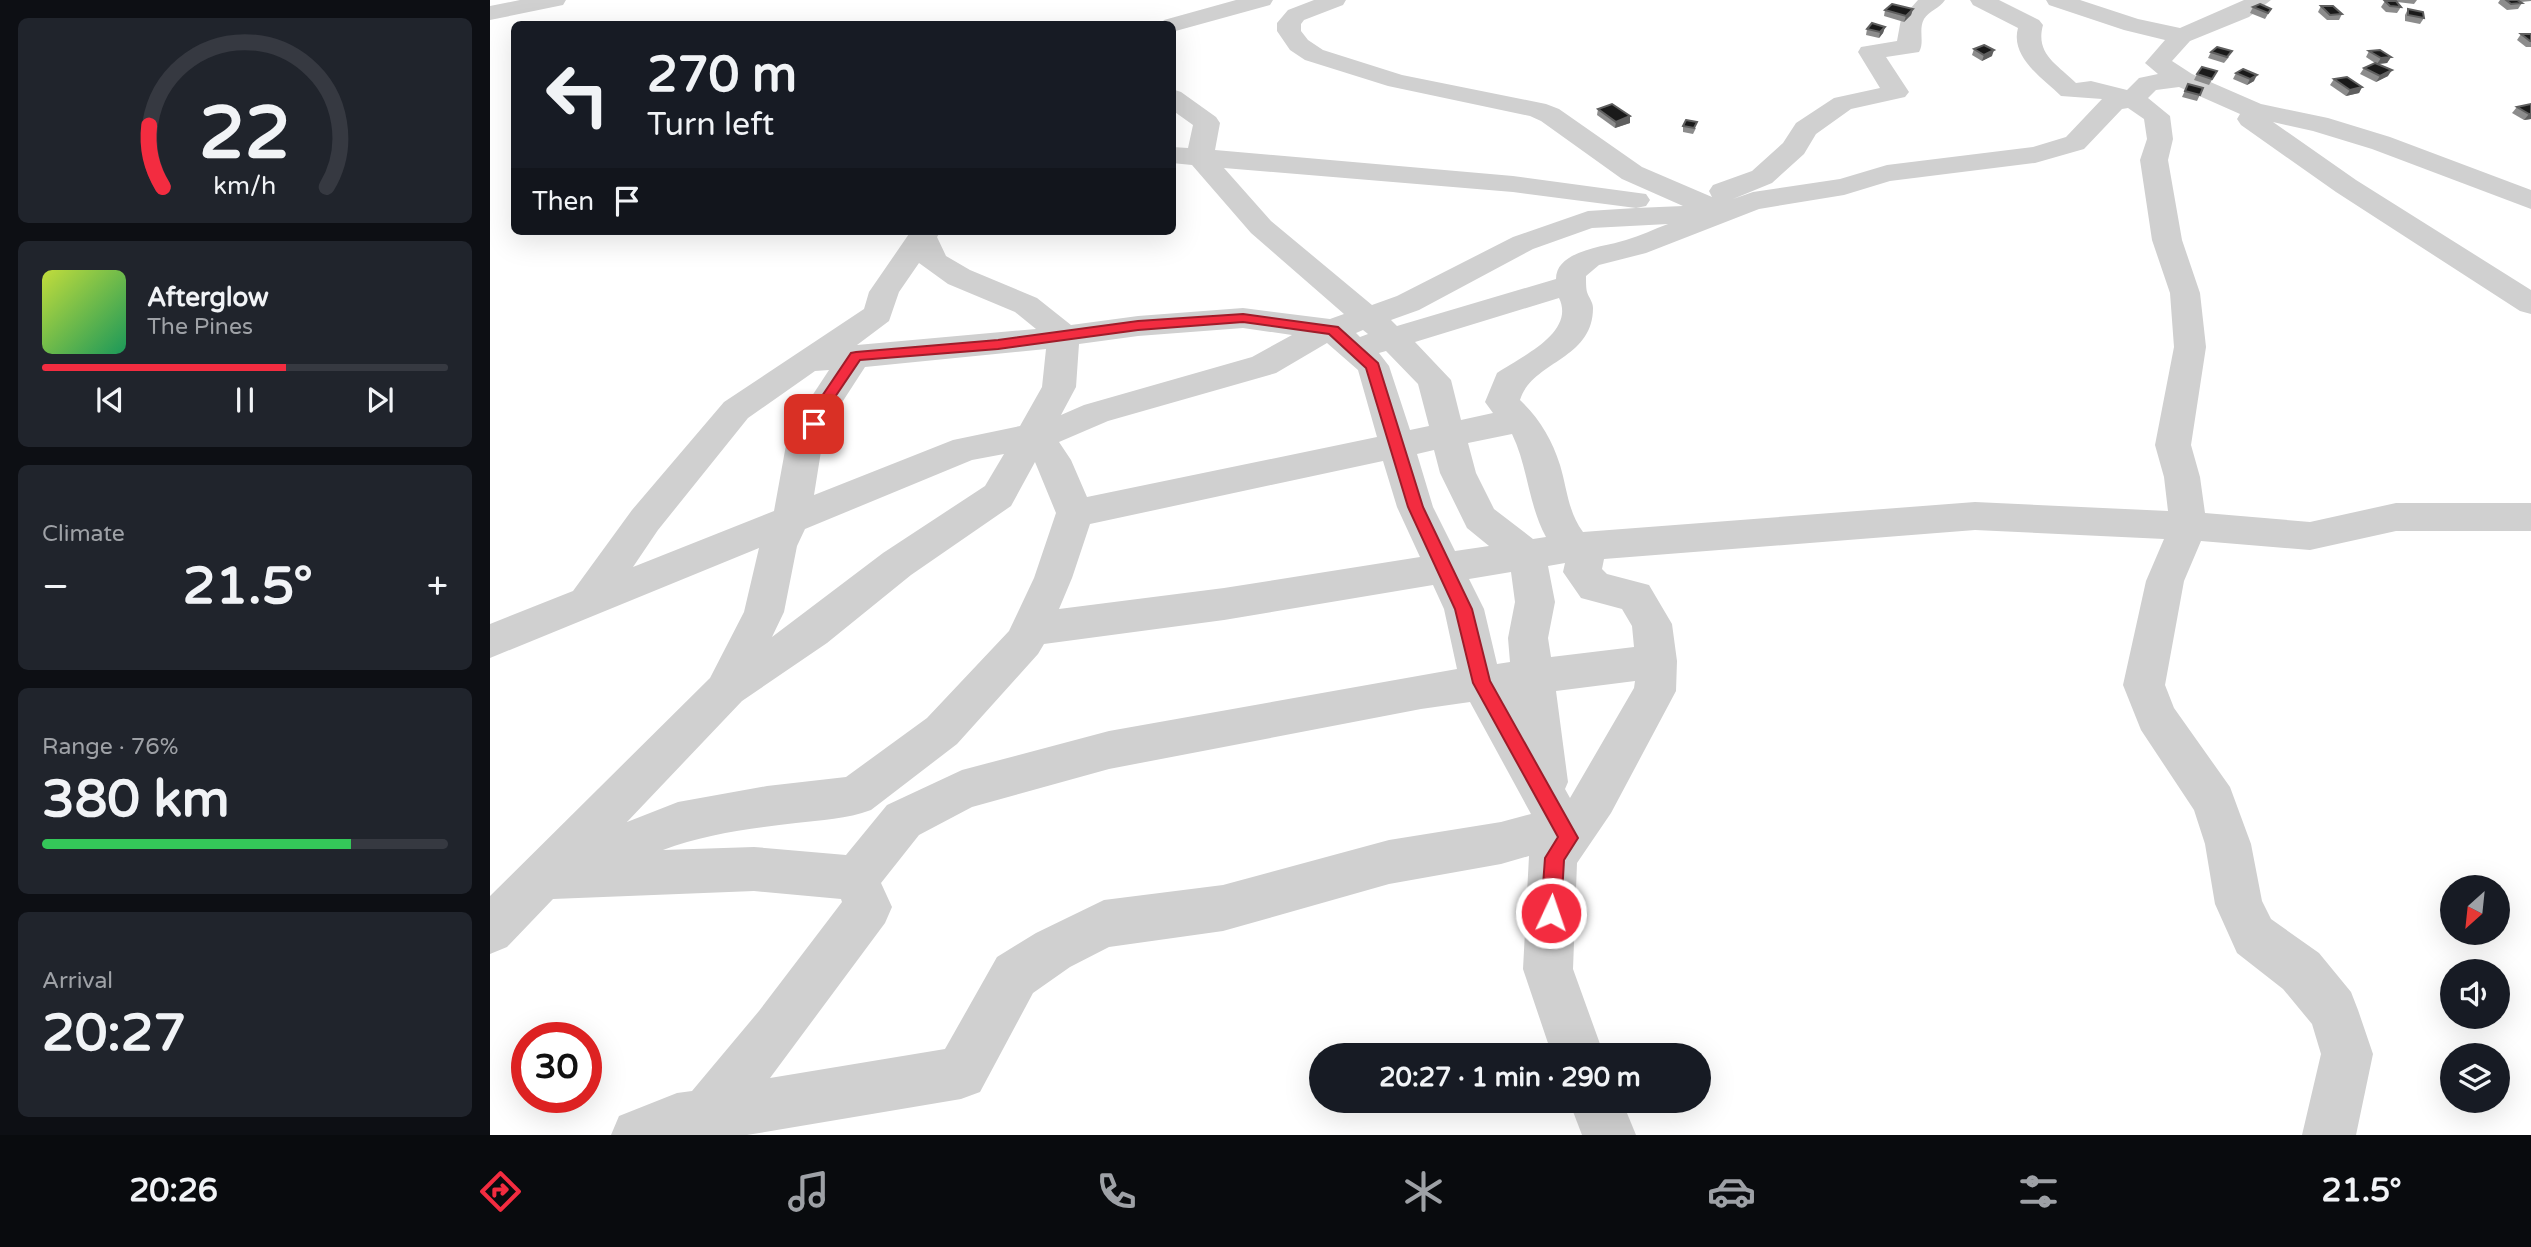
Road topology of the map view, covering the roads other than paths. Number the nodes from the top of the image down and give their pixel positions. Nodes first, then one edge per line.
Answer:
1 (555, 0) edge
2 (1262, 0) edge
3 (1335, 0) edge
4 (1934, 0) edge
5 (1981, 0) edge
6 (2057, 0) edge
7 (2260, 0) edge
8 (490, 13) edge
9 (1176, 24) edge
10 (2182, 36) junction
11 (2185, 79) junction
12 (2133, 99) junction
13 (1176, 100) edge
14 (1186, 156) edge
15 (2531, 200) edge
16 (1718, 211) junction
17 (923, 235) edge
18 (924, 235) edge
19 (1571, 285) junction
20 (2531, 304) edge
21 (1380, 328) junction
22 (1064, 335) junction
23 (1344, 340) junction
24 (856, 356) junction
25 (807, 361) junction
26 (1518, 420) junction
27 (1045, 433) junction
28 (1448, 435) junction
29 (1396, 445) junction
30 (1074, 513) junction
31 (2531, 516) edge
32 (790, 520) junction
33 (2188, 526) junction
34 (1573, 547) junction
35 (1527, 555) junction
36 (1443, 569) junction
37 (587, 603) junction
38 (1030, 629) junction
39 (490, 641) edge
40 (1656, 661) junction
41 (1532, 676) junction
42 (1481, 683) junction
43 (727, 689) junction
44 (1558, 819) junction
45 (543, 877) junction
46 (856, 878) junction
47 (490, 930) edge
48 (1574, 1043) edge
49 (1601, 1113) edge
50 (706, 1115) junction
51 (638, 1135) edge
52 (1609, 1135) edge
53 (2329, 1135) edge

1 - 8 street
2 - 9 street
3 - 16 street
4 - 16 street
5 - 12 street
6 - 10 street
7 - 10 street
10 - 11 street
11 - 12 street
11 - 15 street
11 - 20 street
12 - 16 street
12 - 33 street
13 - 14 street
14 - 16 street
14 - 21 street
16 - 19 street
16 - 21 street
17 - 25 street
18 - 22 street
19 - 21 street
19 - 26 street
21 - 23 street
21 - 28 street
22 - 23 street
22 - 24 street
22 - 27 street
23 - 27 street
23 - 29 street
24 - 25 street
24 - 32 street
25 - 37 street
26 - 28 street
26 - 34 street
27 - 30 street
27 - 32 street
27 - 43 street
28 - 29 street
28 - 35 street
29 - 30 street
29 - 36 street
30 - 38 street
31 - 33 street
32 - 37 street
32 - 43 street
33 - 34 street
33 - 53 street
34 - 35 street
34 - 40 street
35 - 36 street
35 - 41 street
36 - 38 street
36 - 42 street
37 - 39 street
38 - 45 street
40 - 41 street
40 - 44 street
41 - 42 street
41 - 44 street
42 - 44 street
42 - 46 street
43 - 45 street
44 - 48 street
44 - 50 street
45 - 46 street
45 - 47 street
46 - 50 street
49 - 52 street
50 - 51 street

